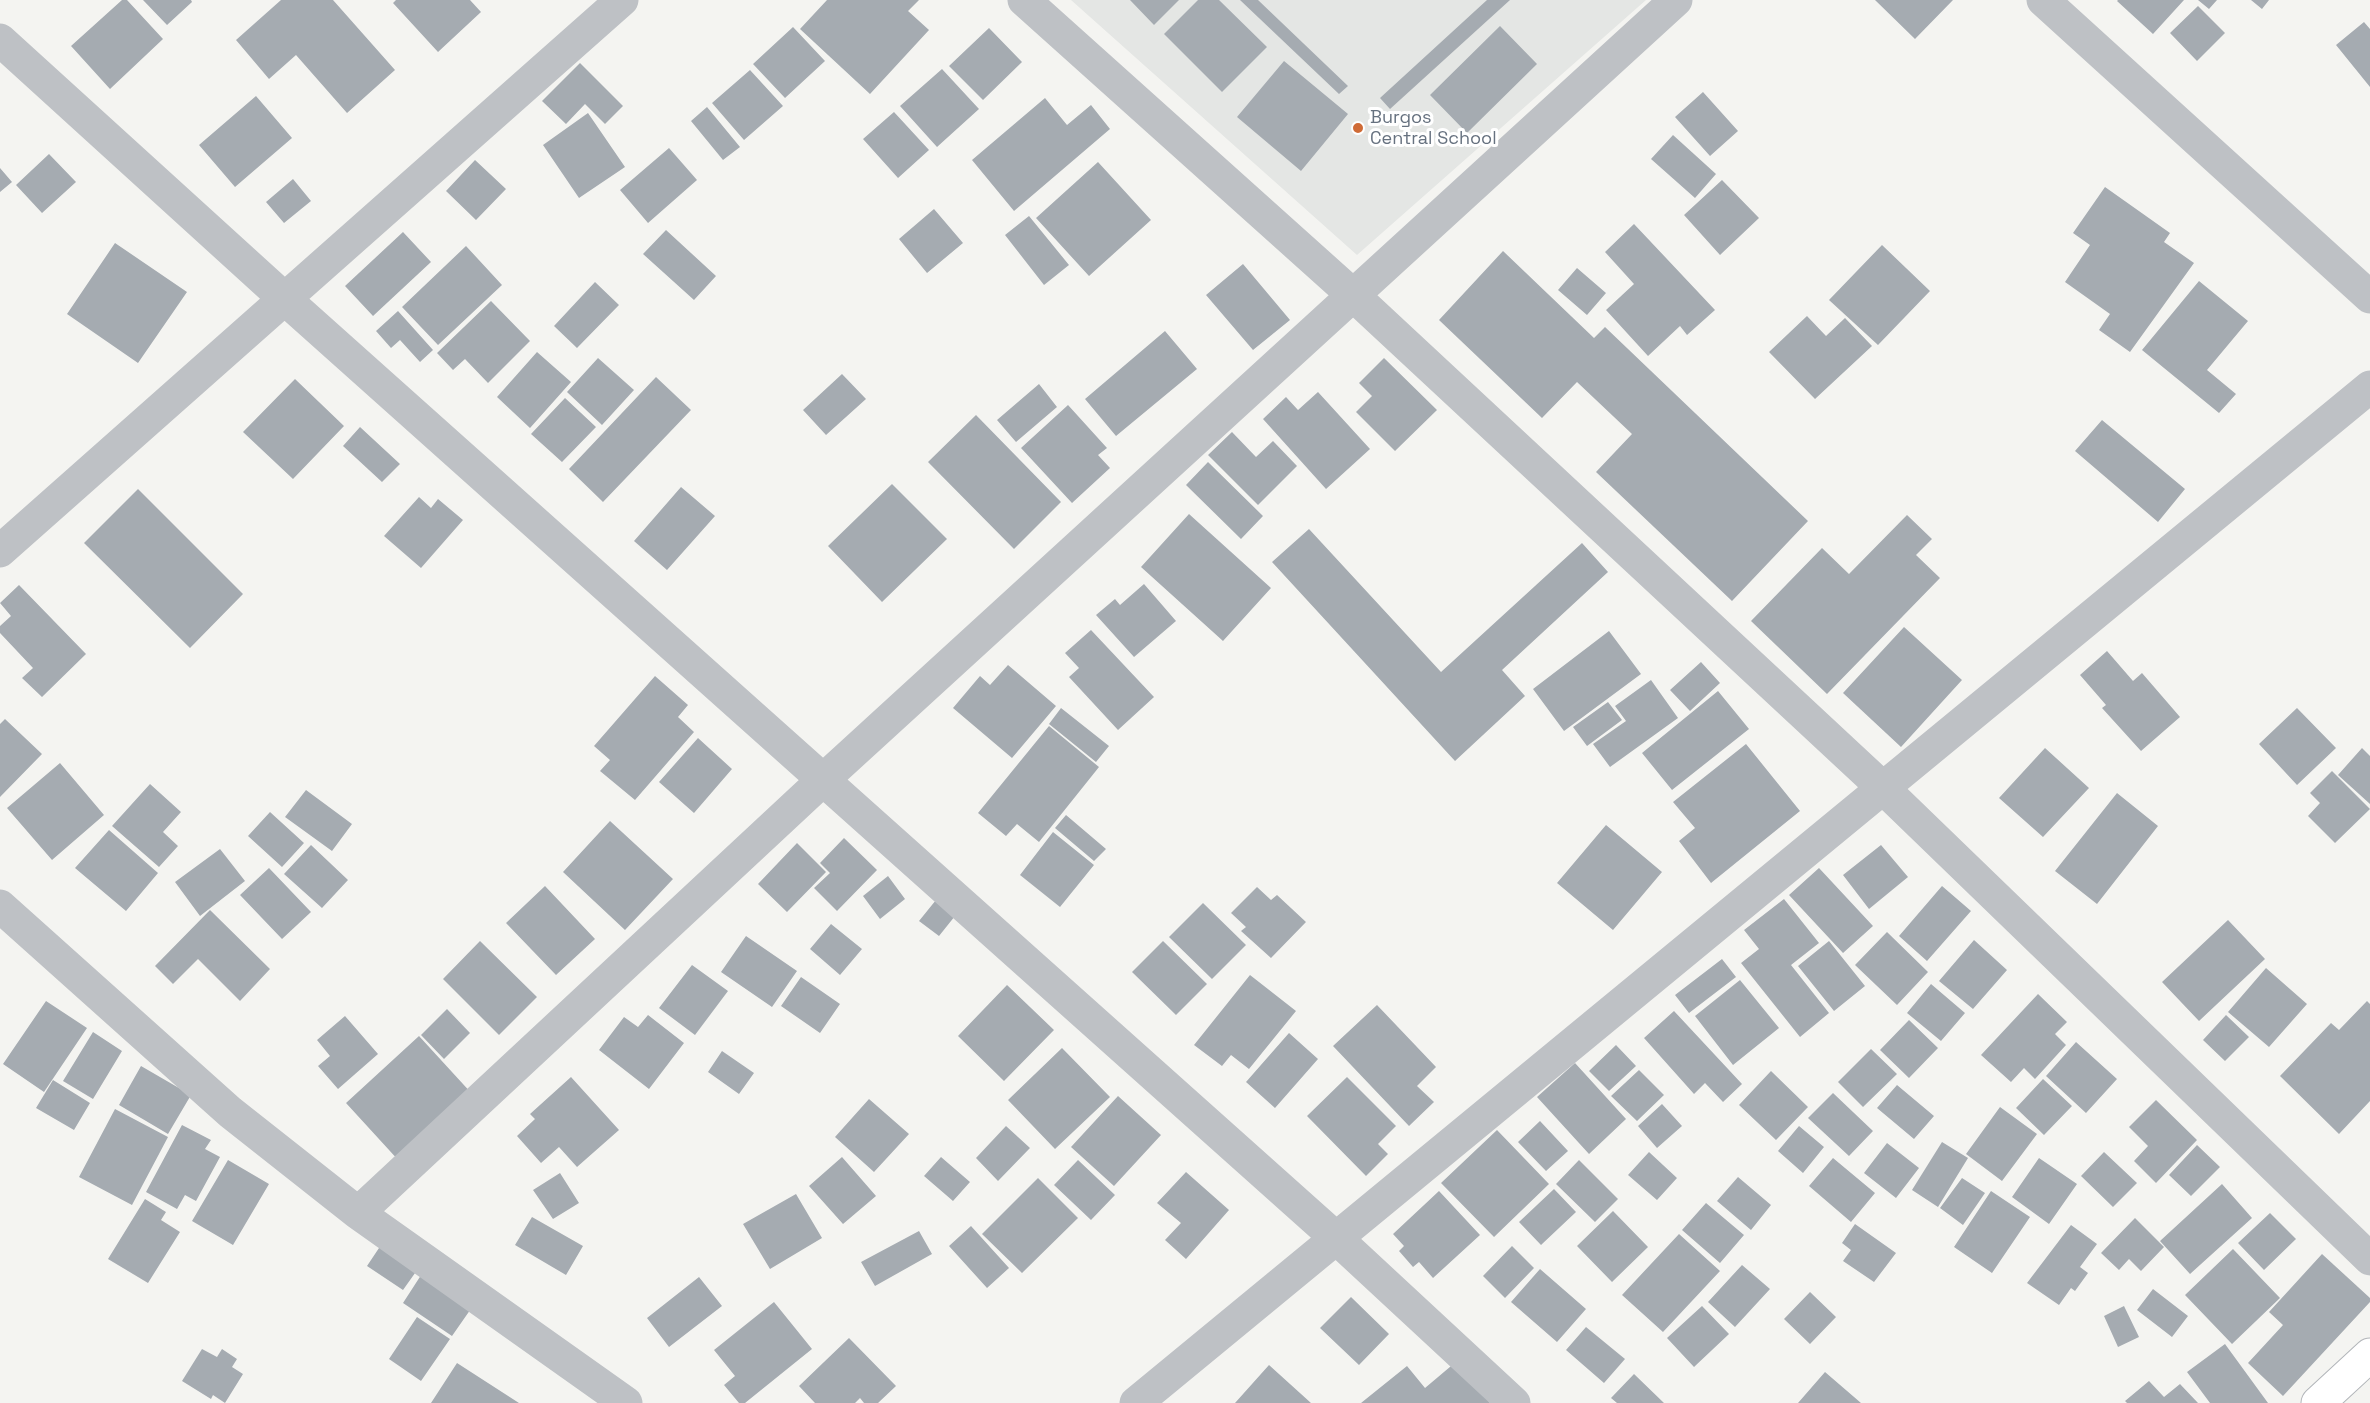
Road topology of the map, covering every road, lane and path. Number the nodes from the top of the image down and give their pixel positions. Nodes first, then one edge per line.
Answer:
1 (622, 0) edge
2 (1024, 0) edge
3 (1676, 0) edge
4 (2043, 0) edge
5 (0, 40) edge
6 (1354, 296) junction
7 (2370, 297) edge
8 (286, 300) junction
9 (2370, 387) edge
10 (0, 551) edge
11 (824, 779) junction
12 (1883, 788) junction
13 (0, 906) edge
14 (358, 1213) junction
15 (1336, 1238) junction
16 (2370, 1259) edge
17 (2370, 1355) edge
18 (626, 1403) edge
19 (1136, 1403) edge
20 (1514, 1403) edge
21 (2318, 1403) edge

1 - 8 street
2 - 6 street
3 - 6 street
4 - 7 street
5 - 8 street
6 - 11 street
6 - 12 street
8 - 10 street
8 - 11 street
9 - 12 street
11 - 14 street
11 - 15 street
12 - 15 street
12 - 16 street
13 - 14 street
14 - 18 street
15 - 19 street
15 - 20 street
17 - 21 main road

